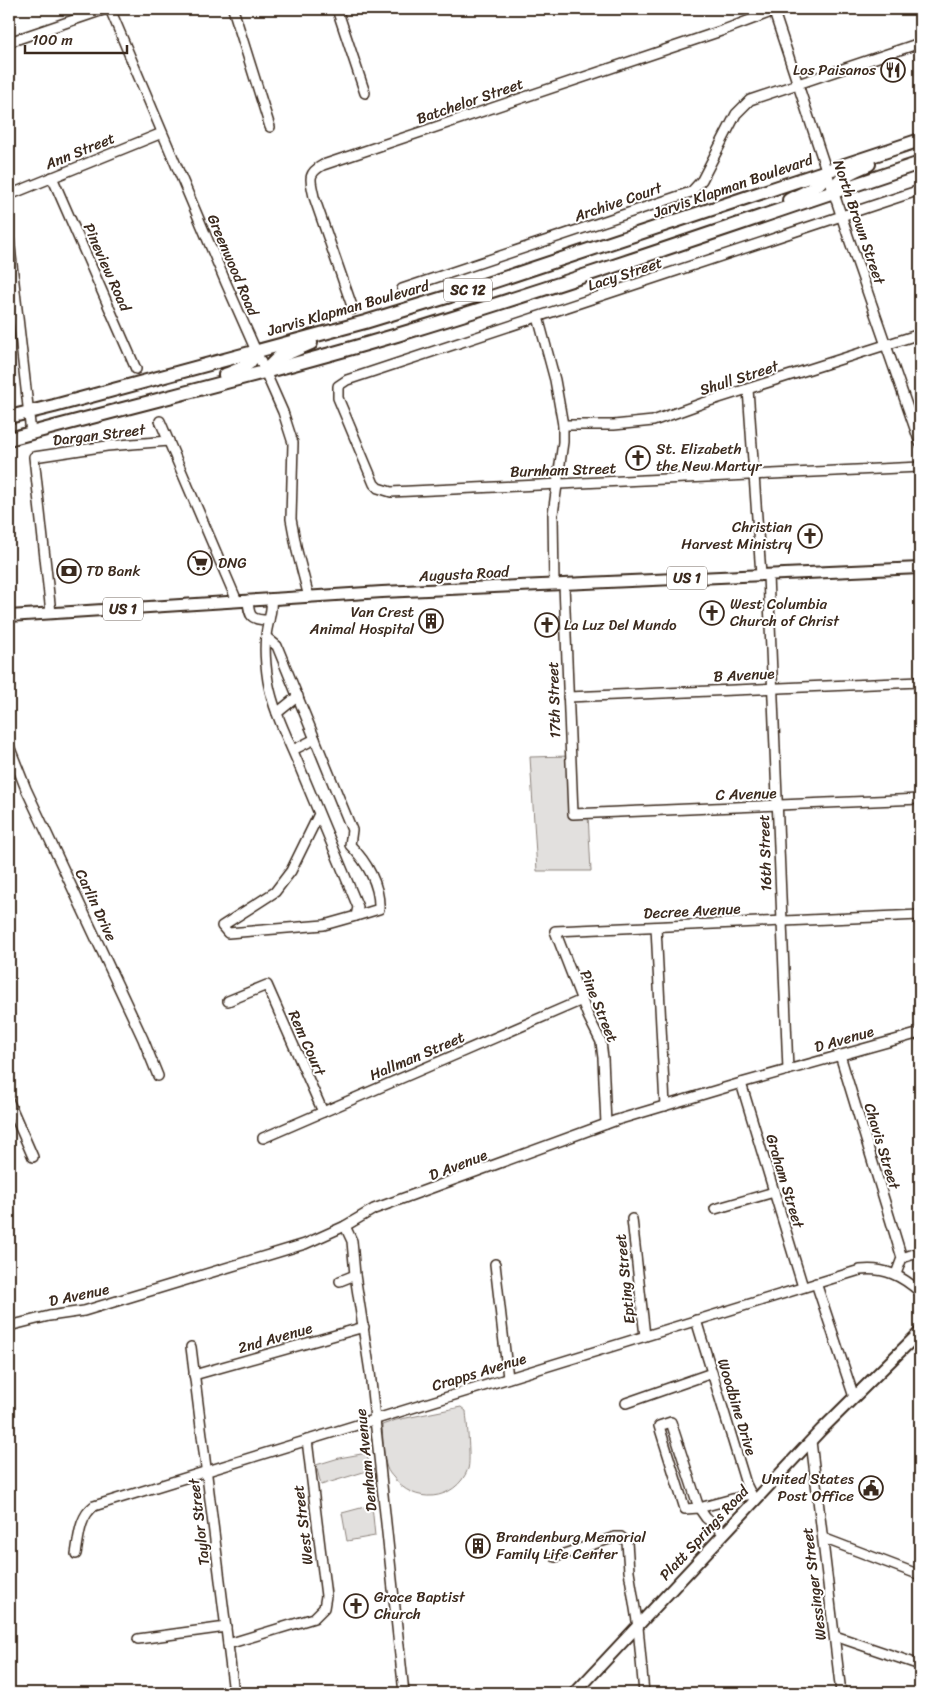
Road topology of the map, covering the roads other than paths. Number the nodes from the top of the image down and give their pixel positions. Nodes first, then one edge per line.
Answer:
1 (106, 9) edge
2 (110, 9) edge
3 (233, 9) edge
4 (336, 9) edge
5 (917, 9) edge
6 (774, 10) edge
7 (920, 21) edge
8 (9, 42) edge
9 (920, 42) edge
10 (798, 84) junction
11 (364, 93) dead end
12 (270, 127) dead end
13 (162, 133) junction
14 (915, 142) edge
15 (920, 163) edge
16 (827, 171) junction
17 (52, 177) junction
18 (920, 190) edge
19 (834, 192) junction
20 (9, 195) edge
21 (842, 216) junction
22 (737, 224) junction
23 (9, 238) edge
24 (402, 290) dead end
25 (353, 309) dead end
26 (538, 317) junction
27 (350, 326) junction
28 (920, 334) edge
29 (887, 345) junction
30 (256, 351) junction
31 (136, 369) dead end
32 (265, 371) junction
33 (338, 386) joint
34 (748, 389) junction
35 (179, 394) junction
36 (29, 413) junction
37 (9, 417) edge
38 (160, 421) dead end
39 (563, 425) junction
40 (31, 433) junction
41 (9, 439) edge
42 (169, 441) junction
43 (920, 443) edge
44 (920, 466) edge
45 (754, 475) junction
46 (558, 483) junction
47 (920, 568) edge
48 (764, 575) junction
49 (559, 584) junction
50 (309, 597) junction
51 (271, 599) junction
52 (248, 600) junction
53 (237, 601) junction
54 (51, 613) junction
55 (9, 616) edge
56 (269, 620) junction
57 (266, 637) junction
58 (920, 682) edge
59 (772, 688) junction
60 (298, 696) junction
61 (568, 697) junction
62 (278, 713) junction
63 (315, 739) junction
64 (9, 746) edge
65 (293, 750) junction
66 (920, 799) edge
67 (777, 806) junction
68 (319, 814) junction
69 (573, 814) joint
70 (350, 845) junction
71 (335, 851) junction
72 (920, 915) edge
73 (356, 916) junction
74 (782, 921) junction
75 (656, 927) junction
76 (555, 931) joint
77 (582, 1000) junction
78 (228, 1001) dead end
79 (920, 1032) edge
80 (840, 1055) junction
81 (788, 1070) junction
82 (158, 1076) dead end
83 (741, 1083) junction
84 (9, 1102) edge
85 (665, 1106) junction
86 (323, 1112) junction
87 (606, 1124) junction
88 (263, 1138) dead end
89 (33, 1157) dead end
90 (774, 1192) junction
91 (715, 1209) dead end
92 (632, 1219) dead end
93 (345, 1226) junction
94 (920, 1252) edge
95 (902, 1258) junction
96 (495, 1264) dead end
97 (896, 1274) junction
98 (356, 1276) junction
99 (340, 1281) dead end
100 (816, 1283) junction
101 (803, 1287) junction
102 (920, 1292) edge
103 (696, 1320) junction
104 (9, 1326) edge
105 (364, 1327) junction
106 (920, 1332) edge
107 (645, 1336) junction
108 (191, 1347) dead end
109 (712, 1373) junction
110 (194, 1375) junction
111 (508, 1378) junction
112 (854, 1398) junction
113 (626, 1403) dead end
114 (376, 1419) junction
115 (307, 1440) junction
116 (811, 1441) junction
117 (207, 1470) junction
118 (753, 1497) junction
119 (699, 1508) junction
120 (724, 1533) junction
121 (823, 1538) junction
122 (76, 1554) dead end
123 (555, 1557) dead end
124 (920, 1574) edge
125 (226, 1627) junction
126 (638, 1627) junction
127 (835, 1636) junction
128 (138, 1639) dead end
129 (228, 1644) junction
130 (920, 1665) edge
131 (234, 1693) edge
132 (404, 1693) edge
133 (576, 1693) edge
134 (644, 1693) edge
135 (841, 1693) edge

1 - 8 street
2 - 13 street, Greenwood Road
3 - 12 street
4 - 11 street
5 - 7 street
6 - 10 street, North Brown Street
6 - 25 street, Batchelor Street
9 - 10 street
10 - 16 street, North Brown Street
10 - 24 street, Archive Court
13 - 17 street, Ann Street
13 - 30 street, Greenwood Road
14 - 16 highway, Jarvis Klapman Boulevard / SC 12
14 - 19 highway
15 - 19 highway, SC 12
16 - 19 street, North Brown Street
16 - 22 highway
16 - 27 highway, Jarvis Klapman Boulevard / SC 12
17 - 20 street, Ann Street
17 - 31 street, Pineview Road
18 - 21 street, Lacy Street
19 - 21 street, North Brown Street
19 - 22 highway, SC 12
21 - 26 street, Lacy Street
21 - 29 street, North Brown Street
22 - 32 highway, SC 12
23 - 36 street
26 - 33 street, Lacy Street
26 - 39 street, 17th Street
27 - 30 highway, Jarvis Klapman Boulevard / SC 12
27 - 32 highway
28 - 29 street, Shull Street
29 - 34 street, Shull Street
29 - 43 street, North Brown Street
30 - 32 street, Greenwood Road
30 - 35 highway
30 - 36 highway, Jarvis Klapman Boulevard / SC 12
32 - 35 highway, SC 12
32 - 50 street, Greenwood Road
33 - 46 street, Burnham Street
34 - 39 street, Shull Street
34 - 45 street, 16th Street
35 - 40 highway, SC 12
36 - 37 highway, Jarvis Klapman Boulevard / SC 12
36 - 40 street
38 - 42 street
39 - 46 street, 17th Street
40 - 41 highway, SC 12
42 - 53 street
42 - 54 street, Dargan Street
44 - 45 street, Burnham Street
45 - 46 street, Burnham Street
45 - 48 street, 16th Street
46 - 49 street, 17th Street
47 - 48 main road, Augusta Road / US 1
48 - 49 main road, Augusta Road / US 1
48 - 59 street, 16th Street
49 - 50 main road, Augusta Road / US 1
49 - 61 street, 17th Street
50 - 51 main road, Augusta Road / US 1
51 - 52 main road, Augusta Road / US 1
51 - 56 street
52 - 53 main road, Augusta Road / US 1
52 - 56 street
53 - 54 main road, Augusta Road / US 1
54 - 55 main road, Augusta Road / US 1
56 - 57 street
57 - 60 street
57 - 62 street
58 - 59 street, B Avenue
59 - 61 street, B Avenue
59 - 67 street, 16th Street
60 - 62 street
60 - 63 street
61 - 69 street, 17th Street
62 - 65 street
63 - 65 street
63 - 70 street
64 - 82 street, Carlin Drive
65 - 68 street
66 - 67 street, C Avenue
67 - 69 street, C Avenue
67 - 74 street, 16th Street
68 - 71 street
68 - 73 street
70 - 71 street
70 - 73 street
71 - 73 street
72 - 74 street, Decree Avenue
74 - 75 street, Decree Avenue
74 - 81 street, 16th Street
75 - 76 street, Decree Avenue
75 - 85 street
76 - 77 street, Pine Street
77 - 86 street, Hallman Street
77 - 87 street, Pine Street
78 - 86 street, Rem Court
79 - 80 street, D Avenue
80 - 81 street, D Avenue
80 - 95 street, Chavis Street
81 - 83 street, D Avenue
83 - 85 street, D Avenue
83 - 90 street, Graham Street
84 - 89 street
85 - 87 street, D Avenue
86 - 88 street, Hallman Street
87 - 93 street, D Avenue
90 - 91 street
90 - 101 street, Graham Street
92 - 107 street, Epting Street
93 - 98 street, Denham Avenue
93 - 104 street, D Avenue
94 - 95 street
95 - 97 street
96 - 111 street
97 - 100 street, Crapps Avenue
97 - 102 street, Crapps Avenue
98 - 99 street
98 - 105 street, Denham Avenue
100 - 101 street, Crapps Avenue
100 - 112 street
101 - 103 street, Crapps Avenue
103 - 107 street, Crapps Avenue
103 - 109 street, Woodbine Drive
105 - 110 street, 2nd Avenue
105 - 114 street, Denham Avenue
106 - 112 main road, Platt Springs Road
107 - 111 street, Crapps Avenue
108 - 110 street, Taylor Street
109 - 113 street
109 - 118 street, Woodbine Drive
110 - 117 street, Taylor Street
111 - 114 street, Crapps Avenue
112 - 116 main road, Platt Springs Road
114 - 115 street, Crapps Avenue
114 - 132 street, Denham Avenue
115 - 117 street, Crapps Avenue
115 - 129 street, West Street
116 - 118 main road, Platt Springs Road
116 - 121 street, Wessinger Street
117 - 122 street, Crapps Avenue
117 - 125 street, Taylor Street
118 - 119 street
118 - 120 main road, Platt Springs Road
119 - 119 street
119 - 120 street
120 - 126 main road, Platt Springs Road
121 - 124 street
121 - 127 street, Wessinger Street
123 - 126 street
125 - 128 street
125 - 129 street, Taylor Street
126 - 133 main road, Platt Springs Road
126 - 134 street
127 - 130 street
127 - 135 street, Wessinger Street
129 - 131 street, Taylor Street

